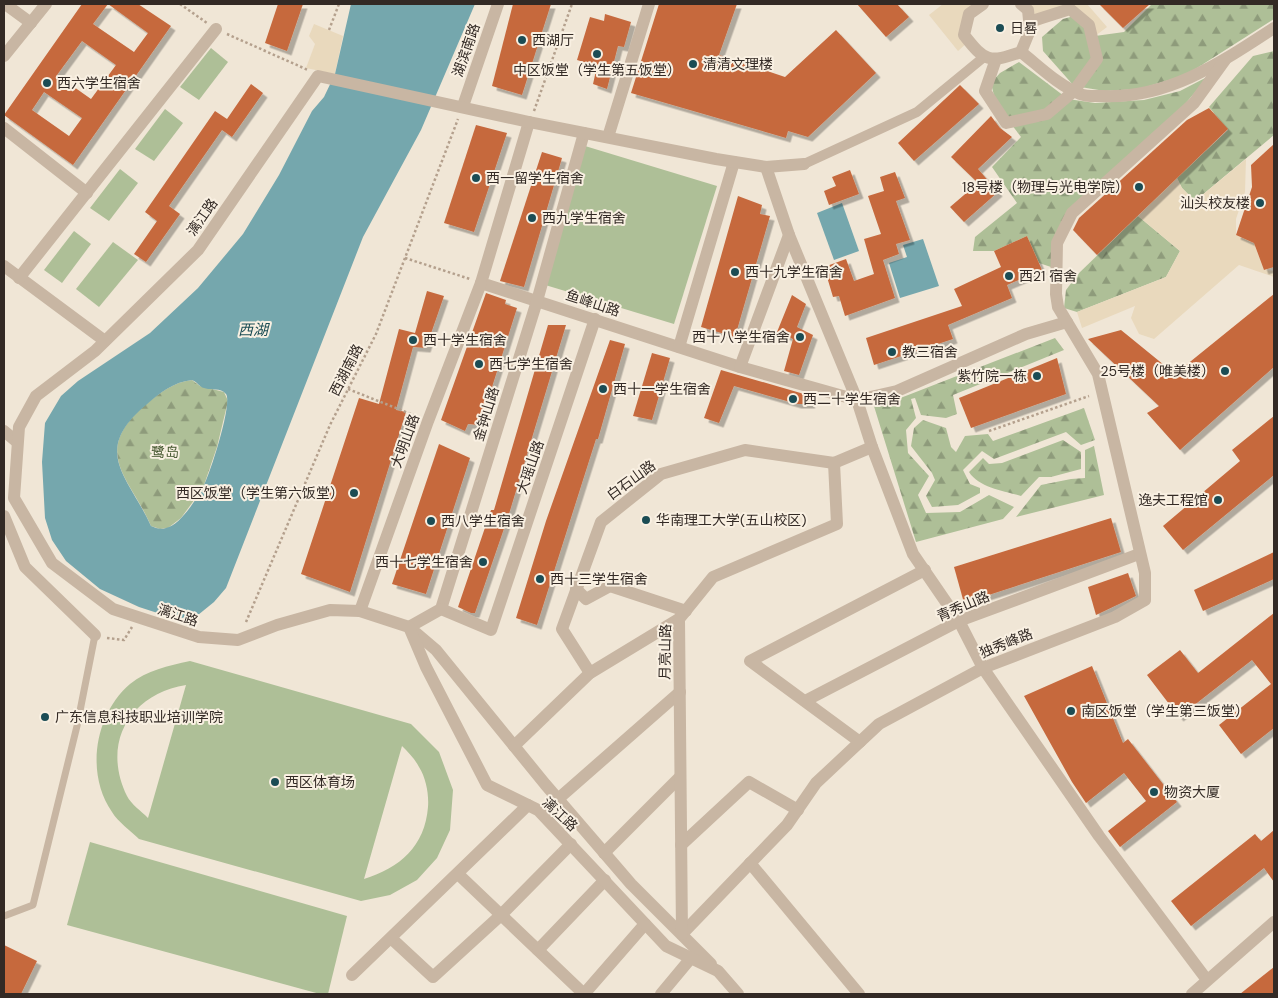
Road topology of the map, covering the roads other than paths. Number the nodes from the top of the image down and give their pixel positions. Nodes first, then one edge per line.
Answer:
1 (5, 4) edge
2 (46, 4) edge
3 (498, 4) edge
4 (649, 4) edge
5 (983, 4) edge
6 (1021, 4) edge
7 (1029, 22) junction
8 (31, 23) junction
9 (1274, 28) edge
10 (216, 30) road end
11 (1021, 52) junction
12 (4, 56) edge
13 (990, 58) junction
14 (1225, 60) junction
15 (1074, 91) junction
16 (463, 106) junction
17 (530, 122) junction
18 (4, 128) edge
19 (584, 133) junction
20 (608, 137) junction
21 (734, 162) junction
22 (804, 164) joint
23 (766, 168) junction
24 (87, 192) junction
25 (789, 235) junction
26 (4, 266) edge
27 (19, 278) junction
28 (481, 283) junction
29 (537, 301) junction
30 (595, 320) junction
31 (1067, 322) junction
32 (105, 341) junction
33 (679, 346) junction
34 (740, 366) junction
35 (857, 400) junction
36 (4, 431) edge
37 (17, 442) junction
38 (872, 447) junction
39 (834, 464) junction
40 (4, 516) edge
41 (1139, 554) junction
42 (925, 570) junction
43 (576, 589) junction
44 (441, 608) junction
45 (360, 611) junction
46 (682, 615) junction
47 (959, 622) junction
48 (409, 628) junction
49 (95, 635) joint
50 (983, 668) junction
51 (590, 674) junction
52 (680, 692) junction
53 (805, 701) junction
54 (860, 742) junction
55 (514, 746) junction
56 (680, 777) junction
57 (558, 799) junction
58 (528, 805) junction
59 (798, 810) junction
60 (571, 844) junction
61 (681, 846) junction
62 (604, 853) junction
63 (750, 863) junction
64 (458, 874) junction
65 (605, 880) junction
66 (501, 915) junction
67 (4, 916) edge
68 (1274, 922) edge
69 (645, 924) junction
70 (682, 934) junction
71 (392, 939) junction
72 (538, 950) junction
73 (691, 958) junction
74 (718, 971) junction
75 (352, 975) dead end
76 (1207, 980) junction
77 (584, 994) edge
78 (661, 994) edge
79 (737, 994) edge
80 (860, 994) edge
81 (1192, 994) edge

1 - 8 street
2 - 8 street
3 - 16 street, 湖滨南路
4 - 20 street
5 - 13 street
6 - 7 street
7 - 11 street
7 - 15 street
8 - 12 street
9 - 14 street
10 - 24 street
11 - 13 street
11 - 15 street
13 - 15 street
13 - 22 street
14 - 15 street
14 - 31 street, 独秀峰路
16 - 17 street
16 - 32 street, 漓江路
17 - 19 street
17 - 28 street
18 - 24 street
19 - 20 street
19 - 29 street, 金钟山路
20 - 21 street
21 - 23 street
21 - 33 street
22 - 23 street
23 - 25 street
24 - 27 street
25 - 34 street
25 - 35 street
26 - 27 street
27 - 32 street
28 - 29 street, 鱼峰山路
28 - 45 street, 大明山路
29 - 30 street, 鱼峰山路
29 - 44 street, 金钟山路
30 - 33 street, 鱼峰山路
30 - 44 street, 大瑶山路
31 - 35 street
31 - 41 street, 独秀峰路
32 - 37 street, 漓江路
33 - 34 street, 鱼峰山路
34 - 35 street, 鱼峰山路
35 - 38 street
36 - 37 street
37 - 45 street, 漓江路
38 - 39 street
38 - 42 street
39 - 43 street, 白石山路
39 - 46 street, 月亮山路
40 - 49 street
41 - 47 street, 青秀山路
41 - 50 street, 独秀峰路
42 - 47 street
42 - 53 street
43 - 46 street
43 - 51 street, 白石山路
44 - 48 street
45 - 48 street, 漓江路
46 - 51 street
46 - 52 street, 月亮山路
47 - 50 street
47 - 53 street, 青秀山路
48 - 55 street
48 - 58 street, 漓江路
49 - 67 lane
50 - 54 street, 独秀峰路
50 - 76 street
51 - 55 street
52 - 56 street, 月亮山路
52 - 57 street
53 - 54 street
54 - 59 street, 独秀峰路
55 - 57 street
56 - 61 street, 月亮山路
56 - 62 street
57 - 62 street
58 - 60 street, 漓江路
58 - 64 street
59 - 61 street
59 - 63 street, 独秀峰路
60 - 65 street, 漓江路
60 - 66 street
61 - 70 street, 月亮山路
62 - 70 street
63 - 70 street, 独秀峰路
63 - 80 street
64 - 66 street
64 - 71 street
65 - 69 street, 漓江路
65 - 72 street
66 - 71 street
66 - 72 street
68 - 76 street
69 - 73 street, 漓江路
69 - 77 street
70 - 74 street
71 - 75 street
72 - 77 street
73 - 74 street, 漓江路
73 - 78 street
74 - 79 street, 漓江路
76 - 81 street

